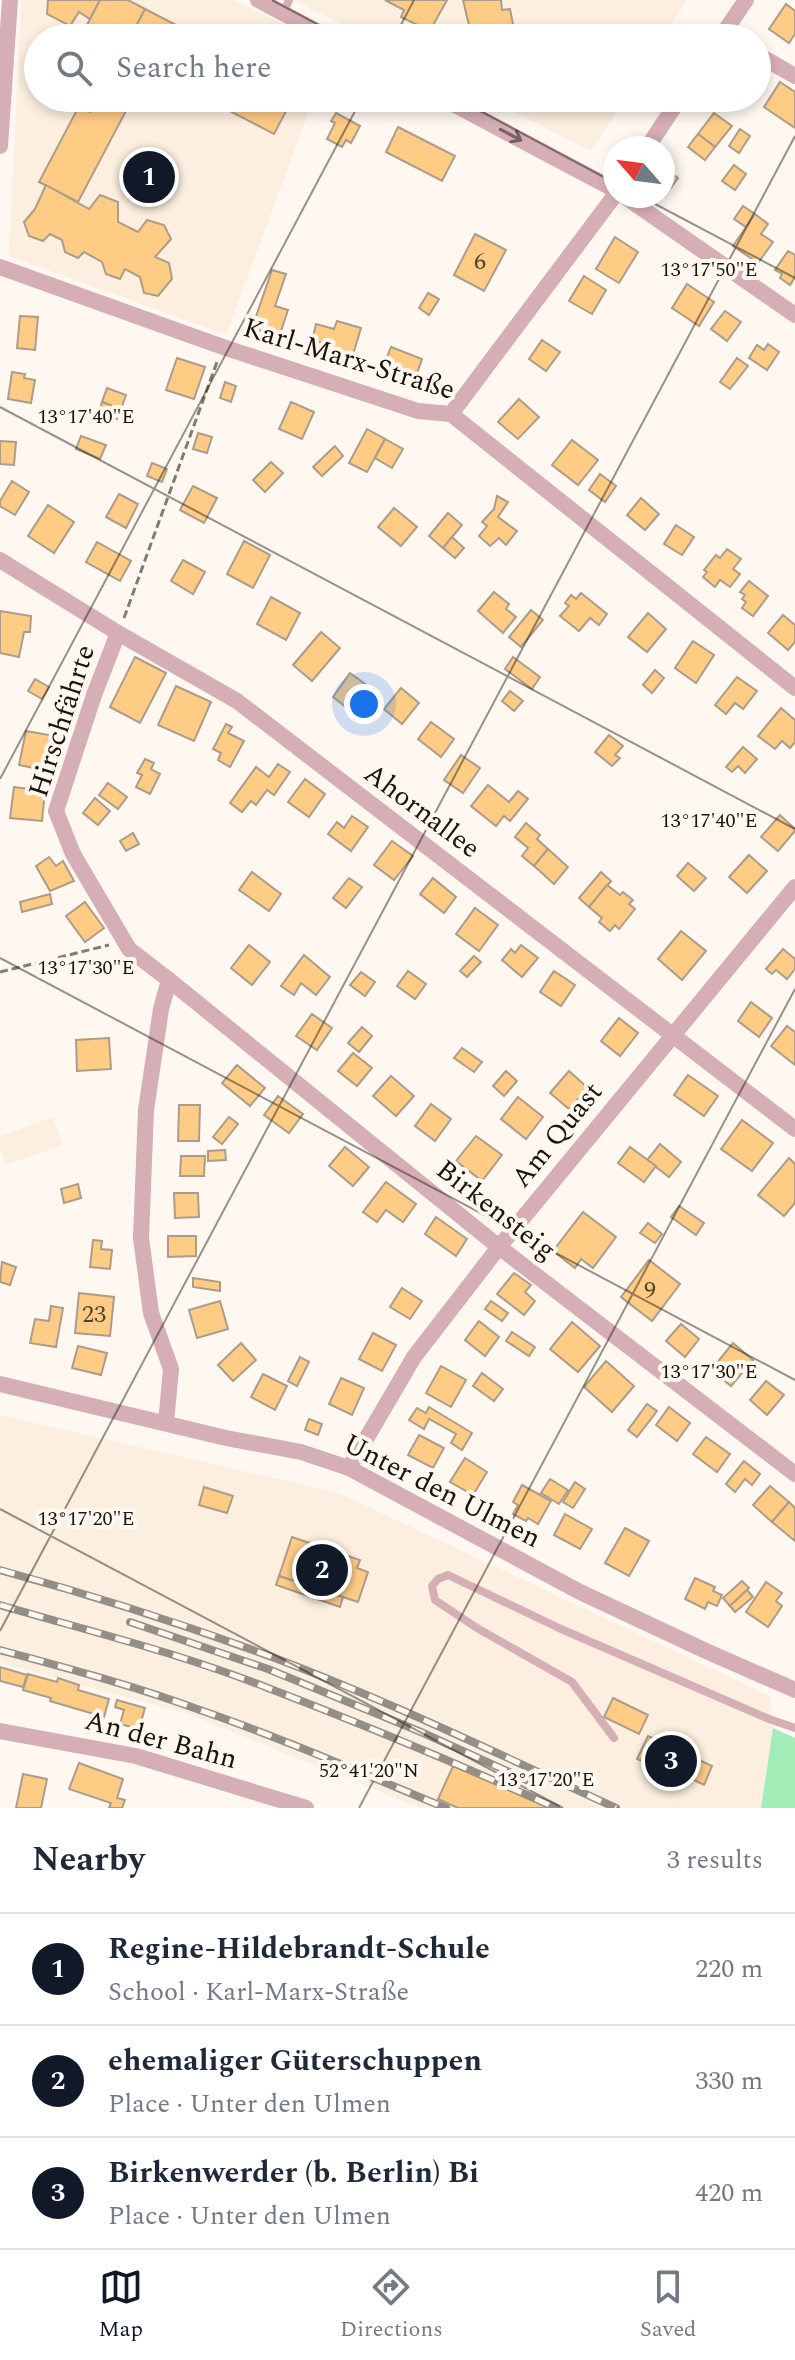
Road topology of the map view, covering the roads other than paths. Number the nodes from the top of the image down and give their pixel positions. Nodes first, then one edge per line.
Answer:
1 (10, 0) edge
2 (258, 0) edge
3 (746, 0) edge
4 (286, 7) edge
5 (310, 24) edge
6 (732, 24) edge
7 (771, 62) edge
8 (795, 76) edge
9 (467, 112) edge
10 (671, 112) edge
11 (655, 136) edge
12 (0, 146) edge
13 (603, 186) edge
14 (604, 208) edge
15 (641, 208) edge
16 (0, 267) edge
17 (795, 315) edge
18 (451, 414) junction
19 (0, 560) edge
20 (118, 633) junction
21 (795, 688) edge
22 (795, 887) edge
23 (169, 980) junction
24 (672, 1035) junction
25 (795, 1129) edge
26 (499, 1247) junction
27 (0, 1384) edge
28 (166, 1423) junction
29 (349, 1468) junction
30 (795, 1474) edge
31 (795, 1690) edge
32 (795, 1728) edge
33 (0, 1731) edge
34 (614, 1738) dead end
35 (306, 1808) edge

1 - 12 street
2 - 4 street
3 - 6 street
4 - 5 street
7 - 8 street
9 -> 13 street
10 - 11 street
14 - 18 street
15 - 17 street
16 - 18 street, Karl-Marx-Straße
18 - 21 street, Karl-Marx-Straße
19 - 20 street, Ahornallee
20 - 23 street, Hirschfährte
20 - 24 street, Ahornallee
22 - 24 street, Am Quast
23 - 26 street, Birkensteig
23 - 28 street
24 - 25 street, Ahornallee
24 - 26 street, Am Quast
26 - 29 street, Am Quast
26 - 30 street, Birkensteig
27 - 28 street, Unter den Ulmen
28 - 29 street, Unter den Ulmen
29 - 31 street, Unter den Ulmen
32 - 34 lane
33 - 35 street, An der Bahn

